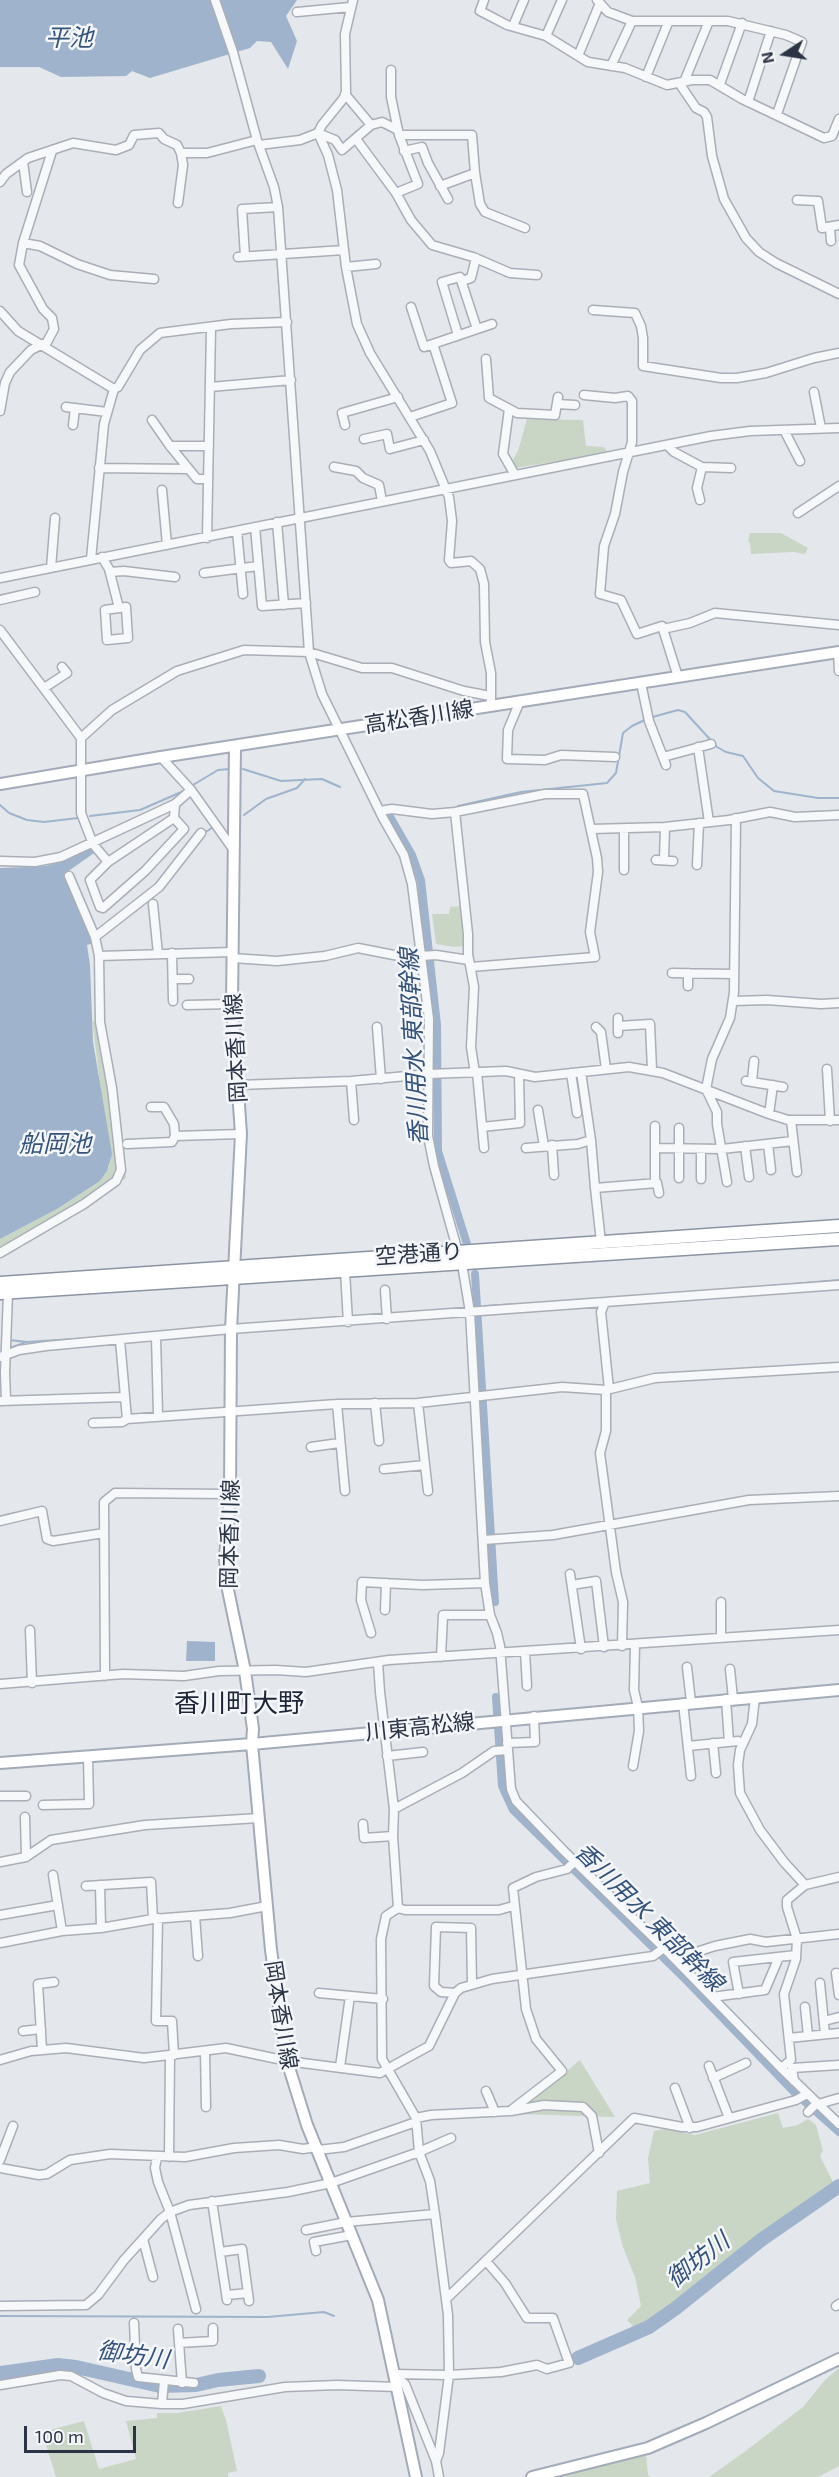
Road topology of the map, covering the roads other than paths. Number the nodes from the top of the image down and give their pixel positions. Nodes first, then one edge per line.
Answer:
1 (215, 0) edge
2 (484, 0) edge
3 (524, 0) edge
4 (561, 0) edge
5 (598, 2) edge
6 (352, 4) edge
7 (297, 12) dead end
8 (632, 21) junction
9 (709, 21) junction
10 (668, 22) junction
11 (742, 23) junction
12 (513, 26) junction
13 (771, 31) junction
14 (546, 36) junction
15 (578, 56) junction
16 (612, 66) junction
17 (391, 70) dead end
18 (646, 77) junction
19 (682, 83) junction
20 (720, 84) junction
21 (345, 94) junction
22 (748, 102) junction
23 (777, 114) junction
24 (839, 119) edge
25 (371, 125) junction
26 (318, 133) junction
27 (399, 133) junction
28 (356, 139) junction
29 (258, 142) junction
30 (52, 151) junction
31 (404, 151) junction
32 (181, 153) junction
33 (23, 162) junction
34 (475, 173) junction
35 (0, 182) edge
36 (440, 186) junction
37 (27, 192) dead end
38 (396, 193) junction
39 (448, 199) dead end
40 (797, 200) dead end
41 (178, 203) dead end
42 (278, 207) junction
43 (834, 227) edge
44 (525, 228) dead end
45 (831, 240) dead end
46 (23, 243) junction
47 (344, 250) junction
48 (282, 255) junction
49 (476, 258) junction
50 (376, 264) dead end
51 (346, 267) junction
52 (537, 275) dead end
53 (154, 279) dead end
54 (462, 281) junction
55 (839, 294) edge
56 (411, 307) dead end
57 (593, 310) dead end
58 (0, 311) edge
59 (287, 322) junction
60 (492, 324) dead end
61 (211, 328) junction
62 (477, 329) junction
63 (458, 335) junction
64 (433, 344) junction
65 (41, 345) junction
66 (839, 353) edge
67 (486, 359) dead end
68 (291, 380) junction
69 (210, 387) junction
70 (114, 389) junction
71 (814, 392) dead end
72 (584, 395) dead end
73 (398, 398) junction
74 (575, 405) dead end
75 (509, 409) junction
76 (0, 411) edge
77 (107, 412) junction
78 (411, 417) junction
79 (152, 420) dead end
80 (73, 425) dead end
81 (345, 425) dead end
82 (821, 428) junction
83 (839, 428) edge
84 (784, 430) junction
85 (364, 439) dead end
86 (423, 440) junction
87 (667, 445) junction
88 (209, 446) junction
89 (170, 447) junction
90 (629, 452) junction
91 (800, 461) dead end
92 (334, 467) dead end
93 (702, 467) junction
94 (99, 468) junction
95 (731, 468) dead end
96 (188, 469) junction
97 (515, 475) junction
98 (208, 479) junction
99 (839, 486) edge
100 (445, 488) junction
101 (162, 490) dead end
102 (700, 500) dead end
103 (382, 501) junction
104 (798, 513) dead end
105 (299, 517) junction
106 (55, 518) dead end
107 (277, 522) junction
108 (255, 527) junction
109 (237, 531) junction
110 (207, 538) junction
111 (166, 545) junction
112 (102, 557) junction
113 (92, 559) junction
114 (258, 566) junction
115 (51, 567) junction
116 (241, 568) junction
117 (110, 572) junction
118 (204, 573) dead end
119 (175, 577) dead end
120 (0, 578) edge
121 (35, 592) dead end
122 (243, 594) dead end
123 (0, 600) edge
124 (306, 603) junction
125 (284, 605) junction
126 (119, 608) junction
127 (839, 625) edge
128 (663, 629) junction
129 (0, 630) edge
130 (309, 652) junction
131 (838, 652) edge
132 (62, 667) dead end
133 (839, 671) edge
134 (678, 677) junction
135 (641, 682) junction
136 (44, 688) junction
137 (490, 701) junction
138 (520, 702) junction
139 (340, 730) junction
140 (81, 738) junction
141 (711, 744) dead end
142 (235, 746) junction
143 (698, 747) junction
144 (161, 757) junction
145 (615, 757) dead end
146 (80, 770) junction
147 (0, 784) edge
148 (192, 790) junction
149 (175, 804) junction
150 (380, 811) junction
151 (455, 812) junction
152 (839, 815) edge
153 (174, 818) junction
154 (736, 818) junction
155 (704, 823) junction
156 (665, 828) junction
157 (591, 829) junction
158 (624, 829) junction
159 (201, 833) dead end
160 (93, 844) junction
161 (233, 849) junction
162 (665, 860) dead end
163 (0, 861) edge
164 (108, 862) junction
165 (698, 865) dead end
166 (624, 870) dead end
167 (69, 876) dead end
168 (153, 904) dead end
169 (95, 937) junction
170 (172, 953) junction
171 (158, 954) junction
172 (232, 955) junction
173 (99, 956) junction
174 (421, 957) junction
175 (470, 963) junction
176 (672, 973) dead end
177 (688, 973) junction
178 (733, 974) junction
179 (189, 979) dead end
180 (173, 980) junction
181 (688, 986) dead end
182 (733, 1000) junction
183 (173, 1001) dead end
184 (839, 1003) edge
185 (232, 1004) junction
186 (187, 1005) dead end
187 (618, 1026) dead end
188 (377, 1027) dead end
189 (596, 1028) dead end
190 (754, 1060) dead end
191 (606, 1069) junction
192 (827, 1069) dead end
193 (652, 1070) junction
194 (476, 1072) junction
195 (581, 1072) junction
196 (571, 1073) junction
197 (434, 1074) junction
198 (519, 1074) junction
199 (381, 1079) junction
200 (351, 1081) junction
201 (238, 1085) junction
202 (773, 1085) junction
203 (783, 1087) dead end
204 (706, 1089) junction
205 (151, 1107) dead end
206 (538, 1110) dead end
207 (577, 1113) dead end
208 (769, 1114) junction
209 (354, 1120) dead end
210 (791, 1120) junction
211 (834, 1120) edge
212 (655, 1126) dead end
213 (482, 1127) junction
214 (679, 1128) dead end
215 (241, 1134) junction
216 (175, 1136) junction
217 (591, 1140) junction
218 (793, 1141) junction
219 (127, 1144) dead end
220 (768, 1144) junction
221 (548, 1145) junction
222 (745, 1146) junction
223 (484, 1148) dead end
224 (526, 1148) dead end
225 (656, 1148) junction
226 (679, 1148) junction
227 (701, 1149) junction
228 (722, 1149) junction
229 (771, 1170) dead end
230 (797, 1172) dead end
231 (554, 1175) dead end
232 (749, 1177) dead end
233 (678, 1178) dead end
234 (655, 1179) dead end
235 (701, 1179) dead end
236 (727, 1182) dead end
237 (595, 1188) junction
238 (658, 1193) dead end
239 (839, 1226) edge
240 (839, 1239) edge
241 (601, 1242) junction
242 (0, 1253) edge
243 (460, 1257) junction
244 (345, 1271) junction
245 (234, 1273) junction
246 (0, 1283) edge
247 (839, 1285) edge
248 (385, 1290) dead end
249 (4, 1293) edge
250 (605, 1302) junction
251 (470, 1312) junction
252 (386, 1319) junction
253 (348, 1322) junction
254 (231, 1329) junction
255 (156, 1336) junction
256 (120, 1340) junction
257 (3, 1341) edge
258 (3, 1356) edge
259 (839, 1367) edge
260 (607, 1389) junction
261 (476, 1395) junction
262 (124, 1397) junction
263 (3, 1400) edge
264 (375, 1403) junction
265 (418, 1403) junction
266 (337, 1404) junction
267 (231, 1412) junction
268 (158, 1415) junction
269 (128, 1419) junction
270 (93, 1423) dead end
271 (379, 1441) dead end
272 (339, 1443) junction
273 (311, 1447) dead end
274 (425, 1465) junction
275 (384, 1469) dead end
276 (345, 1491) dead end
277 (428, 1491) dead end
278 (230, 1494) junction
279 (839, 1496) edge
280 (0, 1521) edge
281 (609, 1524) junction
282 (104, 1533) junction
283 (484, 1540) junction
284 (570, 1574) dead end
285 (386, 1583) junction
286 (486, 1583) junction
287 (572, 1584) junction
288 (722, 1602) dead end
289 (385, 1610) dead end
290 (489, 1615) junction
291 (30, 1630) dead end
292 (839, 1630) edge
293 (370, 1633) dead end
294 (721, 1637) junction
295 (635, 1645) junction
296 (622, 1646) junction
297 (604, 1647) junction
298 (581, 1649) junction
299 (525, 1652) junction
300 (501, 1654) junction
301 (441, 1658) junction
302 (378, 1662) junction
303 (687, 1667) dead end
304 (730, 1669) dead end
305 (245, 1671) junction
306 (105, 1676) junction
307 (32, 1683) junction
308 (0, 1684) edge
309 (527, 1686) dead end
310 (839, 1689) edge
311 (755, 1697) junction
312 (730, 1699) junction
313 (687, 1703) junction
314 (638, 1707) junction
315 (534, 1716) junction
316 (505, 1719) junction
317 (385, 1731) junction
318 (713, 1743) junction
319 (252, 1744) junction
320 (688, 1746) junction
321 (507, 1748) junction
322 (423, 1752) dead end
323 (387, 1756) junction
324 (88, 1757) junction
325 (0, 1763) edge
326 (633, 1766) dead end
327 (716, 1773) dead end
328 (691, 1776) dead end
329 (0, 1796) edge
330 (26, 1796) dead end
331 (44, 1805) dead end
332 (394, 1809) junction
333 (25, 1817) dead end
334 (259, 1818) junction
335 (363, 1824) dead end
336 (393, 1836) junction
337 (26, 1857) junction
338 (0, 1862) edge
339 (575, 1862) junction
340 (53, 1875) dead end
341 (839, 1877) edge
342 (100, 1885) junction
343 (805, 1885) junction
344 (86, 1886) dead end
345 (58, 1905) junction
346 (267, 1906) junction
347 (513, 1906) junction
348 (398, 1908) junction
349 (0, 1915) edge
350 (195, 1916) junction
351 (155, 1919) junction
352 (101, 1928) junction
353 (62, 1931) junction
354 (839, 1934) edge
355 (797, 1939) junction
356 (0, 1943) edge
357 (664, 1948) junction
358 (796, 1955) junction
359 (198, 1956) dead end
360 (779, 1957) junction
361 (676, 1961) junction
362 (523, 1974) junction
363 (834, 1974) edge
364 (54, 1982) dead end
365 (820, 1983) dead end
366 (472, 1984) junction
367 (319, 1992) dead end
368 (455, 1993) junction
369 (739, 1994) junction
370 (839, 1995) edge
371 (350, 1996) junction
372 (712, 1997) junction
373 (383, 1999) junction
374 (805, 2007) dead end
375 (839, 2017) edge
376 (824, 2020) junction
377 (41, 2029) junction
378 (23, 2031) dead end
379 (839, 2033) edge
380 (825, 2034) junction
381 (808, 2036) junction
382 (789, 2038) junction
383 (42, 2050) junction
384 (205, 2052) junction
385 (172, 2055) junction
386 (0, 2060) edge
387 (287, 2061) junction
388 (746, 2063) dead end
389 (839, 2065) edge
390 (709, 2066) dead end
391 (340, 2067) junction
392 (781, 2068) junction
393 (387, 2070) junction
394 (713, 2078) junction
395 (794, 2081) junction
396 (675, 2088) dead end
397 (486, 2091) dead end
398 (806, 2095) junction
399 (839, 2098) edge
400 (207, 2106) dead end
401 (814, 2107) junction
402 (510, 2111) junction
403 (495, 2112) junction
404 (729, 2118) junction
405 (416, 2120) junction
406 (839, 2124) edge
407 (13, 2126) dead end
408 (690, 2128) junction
409 (451, 2138) dead end
410 (4, 2142) edge
411 (317, 2149) junction
412 (419, 2152) junction
413 (599, 2153) junction
414 (157, 2156) junction
415 (169, 2157) junction
416 (0, 2160) edge
417 (0, 2168) edge
418 (331, 2183) junction
419 (212, 2201) junction
420 (170, 2212) junction
421 (435, 2214) junction
422 (346, 2222) junction
423 (306, 2230) dead end
424 (352, 2235) junction
425 (143, 2239) junction
426 (316, 2251) dead end
427 (220, 2252) junction
428 (486, 2261) junction
429 (153, 2277) dead end
430 (446, 2299) junction
431 (0, 2306) edge
432 (196, 2309) dead end
433 (134, 2323) dead end
434 (213, 2328) dead end
435 (178, 2330) dead end
436 (179, 2343) junction
437 (839, 2360) edge
438 (394, 2374) junction
439 (449, 2375) junction
440 (164, 2380) junction
441 (182, 2383) junction
442 (194, 2383) dead end
443 (0, 2385) edge
444 (396, 2387) junction
445 (162, 2404) junction
446 (436, 2461) junction
447 (416, 2477) edge
448 (439, 2477) edge
449 (532, 2477) edge

1 - 29 street
2 - 12 street
3 - 12 street
4 - 14 street
5 - 8 street
5 - 15 street
6 - 7 street
6 - 21 street
8 - 10 street
8 - 16 street
9 - 10 street
9 - 11 street
9 - 19 street
10 - 18 street
11 - 13 street
11 - 20 street
12 - 14 street
13 - 22 street
13 - 23 street
14 - 15 street
15 - 16 street
16 - 18 street
17 - 27 street
18 - 19 street
19 - 20 street
19 - 55 street
20 - 22 street
21 - 25 street
21 - 26 street
22 - 23 street
23 - 24 street
25 - 27 street
25 - 28 street
26 - 28 street
26 - 29 street
26 - 47 street
27 - 31 street
27 - 34 street
28 - 38 street
29 - 32 street
29 - 42 street
30 - 32 street
30 - 33 street
30 - 46 street
31 - 36 street
31 - 38 street
32 - 41 street
33 - 35 street
33 - 37 street
34 - 36 street
34 - 44 street
36 - 39 street
38 - 49 street
40 - 43 street
42 - 48 street
42 - 48 street
43 - 45 street
46 - 53 street
46 - 65 street
47 - 48 street
47 - 51 street
48 - 59 street
49 - 52 street
49 - 54 street
50 - 51 street
51 - 73 street
54 - 62 street
54 - 63 street
56 - 64 street
57 - 66 street
58 - 65 street
59 - 61 street
59 - 68 street
60 - 62 street
61 - 69 street
61 - 70 street
62 - 63 street
63 - 64 street
64 - 78 street
65 - 70 street
65 - 76 street
67 - 75 street
68 - 69 street
68 - 105 street
69 - 88 street
70 - 77 street
71 - 82 street
72 - 90 street
73 - 78 street
73 - 81 street
74 - 75 street
75 - 97 street
77 - 80 street
77 - 94 street
78 - 86 street
79 - 89 street
82 - 83 street
82 - 84 street
84 - 87 street
84 - 91 street
85 - 86 street
86 - 100 street
87 - 90 street
87 - 93 street
88 - 89 street
88 - 98 street
89 - 96 street
90 - 97 street
90 - 128 street
92 - 103 street
93 - 95 street
93 - 102 street
94 - 96 street
94 - 113 street
96 - 98 street
97 - 100 street
98 - 110 street
99 - 104 street
100 - 103 street
100 - 137 street
101 - 111 street
103 - 105 street
105 - 107 street
105 - 124 street
106 - 115 street
107 - 108 street
107 - 125 street
108 - 109 street
108 - 114 street
109 - 110 street
109 - 116 street
110 - 111 street
111 - 112 street
112 - 113 street
112 - 117 street
113 - 115 street
114 - 116 street
114 - 125 street
115 - 120 street
116 - 118 street
116 - 122 street
117 - 119 street
117 - 126 street
121 - 123 street
124 - 125 street
124 - 130 street
126 - 126 street
127 - 128 street
128 - 134 street
129 - 136 street
130 - 137 street
130 - 139 street
130 - 140 street
131 - 133 street
131 - 134 main road, 高松香川線
132 - 136 street
134 - 135 main road, 高松香川線
135 - 138 main road, 高松香川線
135 - 143 street
136 - 140 street
137 - 138 main road, 高松香川線
137 - 139 main road, 高松香川線
138 - 145 street
139 - 142 main road, 高松香川線
139 - 150 street
140 - 146 street
141 - 143 street
142 - 144 main road, 高松香川線
142 - 161 main road, 岡本香川線
143 - 155 street
144 - 146 main road, 高松香川線
144 - 148 street
146 - 147 main road, 高松香川線
146 - 160 street
148 - 149 street
148 - 161 street
149 - 153 street
149 - 160 street
150 - 151 street
150 - 174 street
151 - 157 street
151 - 175 street
152 - 154 street
153 - 164 street
153 - 164 street
154 - 155 street
154 - 178 street
155 - 156 street
155 - 165 street
156 - 158 street
156 - 162 street
157 - 158 street
157 - 175 street
158 - 166 street
159 - 169 street
160 - 163 street
160 - 164 street
161 - 172 main road, 岡本香川線
167 - 169 street
168 - 171 street
169 - 173 street
170 - 171 street
170 - 172 street
170 - 180 street
171 - 173 street
172 - 174 street
172 - 185 main road, 岡本香川線
173 - 242 street
174 - 175 street
174 - 197 street
175 - 194 street
176 - 177 street
177 - 178 street
177 - 181 street
178 - 182 street
179 - 180 street
180 - 183 street
182 - 184 street
182 - 204 street
185 - 186 street
185 - 201 main road, 岡本香川線
187 - 193 street
188 - 199 street
189 - 191 street
190 - 202 street
191 - 193 street
191 - 195 street
192 - 211 street
193 - 204 street
194 - 197 street
194 - 198 street
194 - 213 street
195 - 196 street
195 - 217 street
196 - 198 street
196 - 207 street
197 - 199 street
197 - 243 street
198 - 213 street
199 - 200 street
200 - 201 street
200 - 209 street
201 - 215 main road, 岡本香川線
202 - 203 street
202 - 208 street
204 - 208 street
204 - 228 street
205 - 216 street
206 - 221 street
208 - 210 street
210 - 211 street
210 - 218 street
212 - 225 street
213 - 223 street
214 - 226 street
215 - 216 street
215 - 245 main road, 岡本香川線
216 - 219 street
217 - 221 street
217 - 237 street
218 - 220 street
218 - 230 street
220 - 222 street
220 - 229 street
221 - 224 street
221 - 231 street
222 - 228 street
222 - 232 street
225 - 226 street
225 - 234 street
226 - 227 street
226 - 233 street
227 - 228 street
227 - 235 street
228 - 236 street
237 - 238 street
237 - 241 street
239 - 241 highway, 空港通り
240 - 243 highway, 空港通り
241 - 243 highway, 空港通り
243 - 244 highway, 空港通り
243 - 245 highway, 空港通り
243 - 251 street
244 - 245 highway, 空港通り
244 - 253 street
245 - 246 highway, 空港通り
245 - 249 highway, 空港通り
245 - 254 main road, 岡本香川線
247 - 250 street
248 - 252 street
249 - 257 street
250 - 251 street
250 - 260 street
251 - 252 street
251 - 261 street
252 - 253 street
253 - 254 street
254 - 255 street
254 - 267 main road, 岡本香川線
255 - 256 street
255 - 268 street
256 - 258 street
256 - 262 street
257 - 258 street
258 - 263 street
259 - 260 street
260 - 261 street
260 - 281 street
261 - 265 street
261 - 283 street
262 - 263 street
262 - 269 street
264 - 265 street
264 - 266 street
264 - 271 street
265 - 274 street
266 - 267 street
266 - 272 street
267 - 268 street
267 - 278 main road, 岡本香川線
268 - 269 street
269 - 270 street
272 - 273 street
272 - 276 street
274 - 275 street
274 - 277 street
278 - 282 street
278 - 305 main road, 岡本香川線
279 - 281 street
280 - 282 street
281 - 283 street
281 - 296 street
282 - 306 street
283 - 286 street
284 - 287 street
285 - 286 street
285 - 289 street
285 - 293 street
286 - 290 street
287 - 297 street
287 - 298 street
288 - 294 street
290 - 300 street
290 - 301 street
291 - 307 street
292 - 294 street
294 - 295 street
295 - 296 street
295 - 314 street
296 - 297 street
297 - 298 street
298 - 299 street
299 - 300 street
299 - 309 street
300 - 301 street
300 - 316 street
301 - 302 street
302 - 305 street
302 - 317 street
303 - 313 street
304 - 312 street
305 - 306 street
305 - 319 main road, 岡本香川線
306 - 307 street
307 - 308 street
310 - 311 main road, 川東高松線
311 - 312 main road, 川東高松線
311 - 343 street
312 - 313 main road, 川東高松線
312 - 318 street
313 - 314 main road, 川東高松線
313 - 320 street
314 - 315 main road, 川東高松線
314 - 326 street
315 - 316 main road, 川東高松線
315 - 321 street
316 - 317 main road, 川東高松線
316 - 321 street
317 - 319 main road, 川東高松線
317 - 323 street
318 - 320 street
318 - 327 street
319 - 324 main road, 川東高松線
319 - 334 main road, 岡本香川線
320 - 328 street
321 - 332 street
321 - 339 street
322 - 323 street
323 - 332 street
324 - 325 main road, 川東高松線
324 - 331 street
329 - 330 street
332 - 336 street
333 - 337 street
334 - 337 street
334 - 346 main road, 岡本香川線
335 - 336 street
336 - 348 street
337 - 338 street
339 - 347 street
339 - 357 street
340 - 345 street
341 - 343 street
342 - 344 street
342 - 351 street
342 - 352 street
343 - 355 street
345 - 349 street
345 - 353 street
346 - 350 street
346 - 387 main road, 岡本香川線
347 - 348 street
347 - 362 street
348 - 373 street
350 - 351 street
350 - 359 street
351 - 352 street
351 - 385 street
352 - 353 street
353 - 356 street
354 - 355 street
355 - 358 street
355 - 361 street
357 - 361 street
357 - 362 street
358 - 360 street
358 - 382 street
360 - 369 street
360 - 369 street
361 - 372 street
362 - 366 street
362 - 402 street
363 - 370 street
364 - 377 street
365 - 376 street
366 - 368 street
366 - 368 street
367 - 371 street
368 - 393 street
369 - 372 street
371 - 373 street
371 - 391 street
372 - 392 street
373 - 393 street
374 - 381 street
375 - 376 street
376 - 380 street
377 - 378 street
377 - 383 street
379 - 380 street
380 - 381 street
381 - 382 street
382 - 392 street
383 - 385 street
383 - 386 street
384 - 385 street
384 - 387 street
384 - 400 street
385 - 415 street
387 - 391 street
387 - 411 main road, 岡本香川線
388 - 394 street
389 - 395 street
390 - 394 street
391 - 393 street
392 - 395 street
393 - 405 street
394 - 404 street
395 - 398 street
396 - 408 street
397 - 403 street
398 - 401 street
398 - 404 street
399 - 401 street
401 - 406 street
402 - 403 street
402 - 413 street
403 - 405 street
404 - 408 street
405 - 411 street
405 - 412 street
407 - 410 street
408 - 413 street
409 - 412 street
410 - 416 street
411 - 415 street
411 - 418 main road, 岡本香川線
412 - 418 street
412 - 421 street
413 - 428 street
414 - 415 street
414 - 417 street
414 - 420 street
418 - 419 street
418 - 422 main road, 岡本香川線
419 - 420 street
419 - 427 street
420 - 425 street
420 - 432 street
421 - 422 street
421 - 430 street
422 - 423 street
422 - 424 main road, 岡本香川線
424 - 426 street
424 - 438 main road, 岡本香川線
425 - 429 street
425 - 431 street
427 - 427 street
428 - 430 street
428 - 439 street
430 - 439 street
433 - 440 street
434 - 436 street
435 - 436 street
436 - 441 street
437 - 449 main road
438 - 439 street
438 - 444 main road, 岡本香川線
438 - 446 street
439 - 446 street
440 - 441 street
440 - 445 street
441 - 442 street
443 - 445 street
444 - 445 street
444 - 447 main road, 岡本香川線
446 - 448 street

